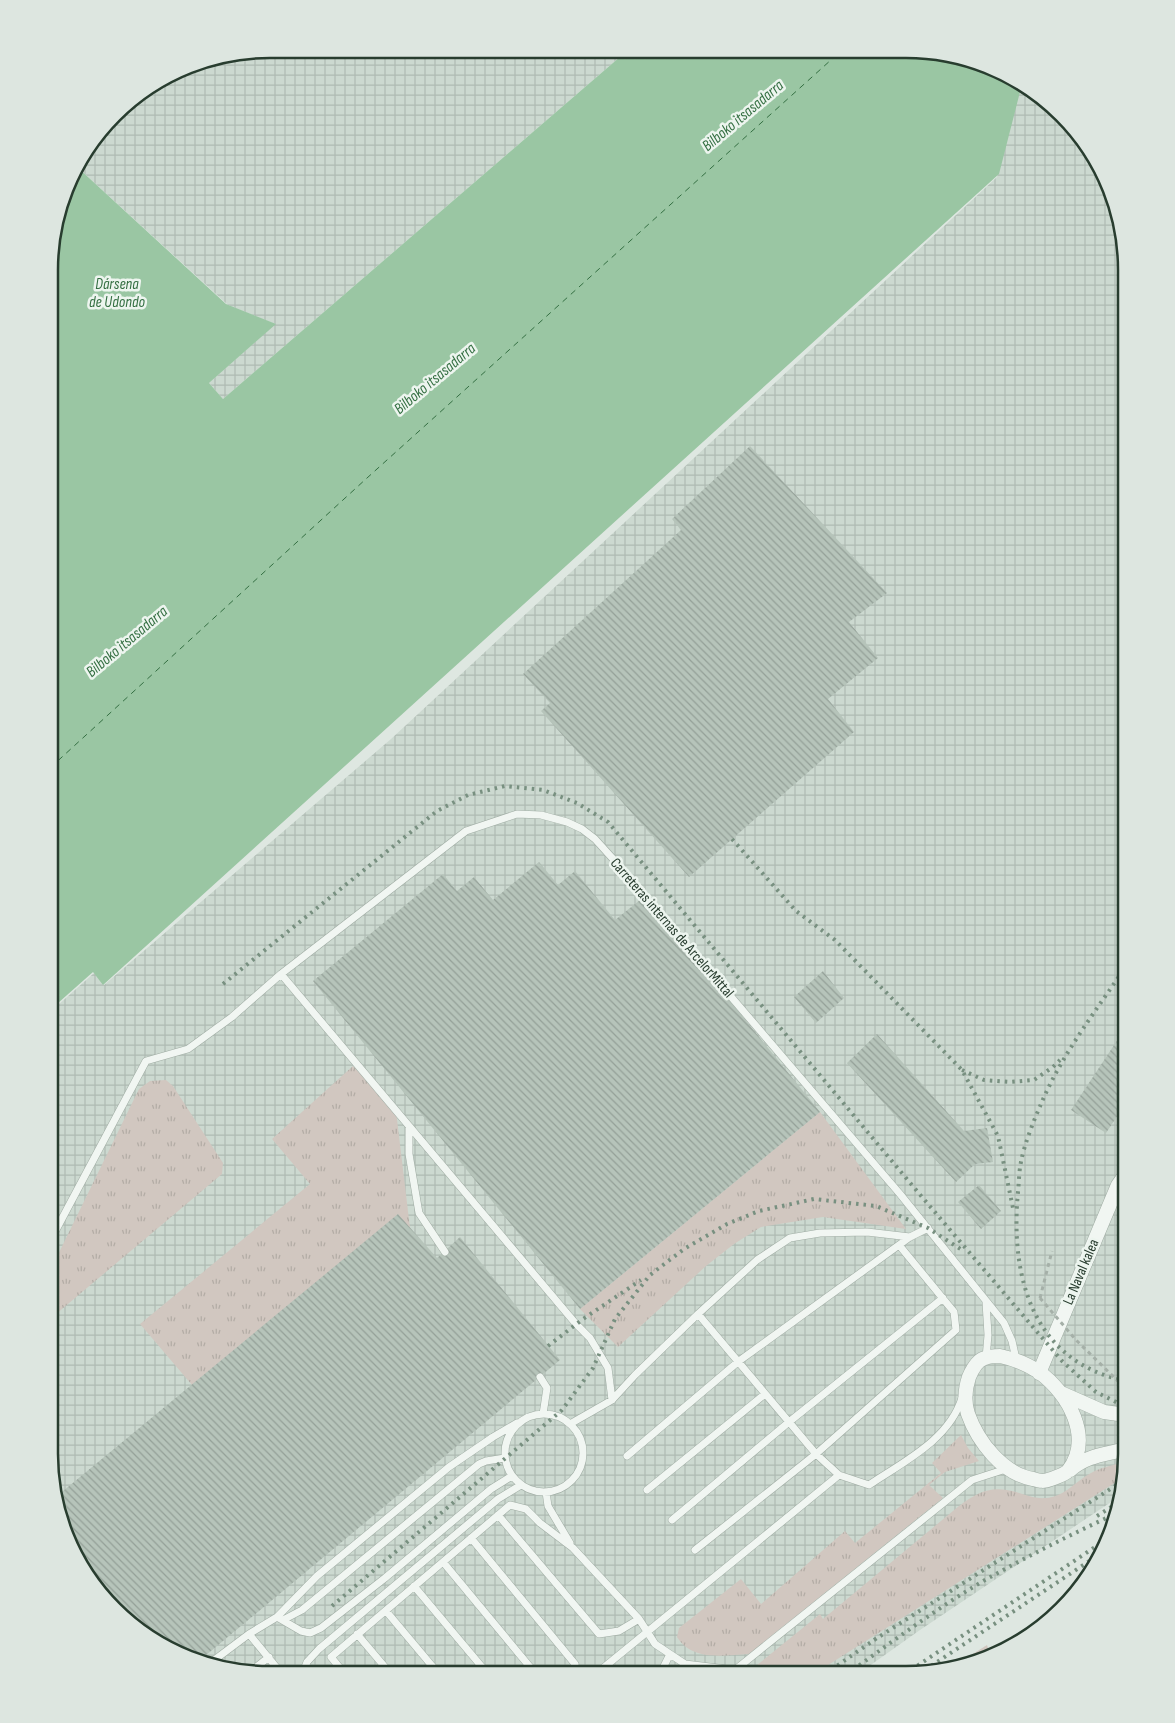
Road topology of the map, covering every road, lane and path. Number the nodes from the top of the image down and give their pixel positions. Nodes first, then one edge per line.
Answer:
1 (281, 974) junction
2 (409, 1126) junction
3 (1118, 1185) edge
4 (58, 1226) edge
5 (928, 1228) junction
6 (910, 1237) junction
7 (899, 1245) junction
8 (1052, 1251) dead end
9 (445, 1252) dead end
10 (943, 1298) junction
11 (986, 1302) junction
12 (698, 1314) junction
13 (986, 1358) junction
14 (1016, 1359) junction
15 (739, 1362) junction
16 (1040, 1373) junction
17 (540, 1376) dead end
18 (1118, 1380) edge
19 (965, 1391) junction
20 (1059, 1392) junction
21 (766, 1394) junction
22 (612, 1400) junction
23 (543, 1414) junction
24 (1118, 1414) edge
25 (789, 1422) junction
26 (517, 1423) junction
27 (570, 1424) junction
28 (1118, 1451) edge
29 (816, 1454) junction
30 (627, 1456) dead end
31 (505, 1458) junction
32 (1009, 1468) junction
33 (1067, 1472) junction
34 (839, 1475) junction
35 (512, 1476) junction
36 (521, 1485) junction
37 (647, 1490) dead end
38 (546, 1492) junction
39 (498, 1515) junction
40 (672, 1520) dead end
41 (471, 1538) junction
42 (573, 1548) junction
43 (695, 1550) dead end
44 (443, 1562) junction
45 (414, 1586) junction
46 (386, 1610) junction
47 (280, 1619) junction
48 (639, 1619) junction
49 (648, 1632) junction
50 (249, 1634) junction
51 (357, 1634) junction
52 (670, 1654) junction
53 (269, 1657) junction
54 (217, 1658) edge
55 (575, 1664) dead end
56 (259, 1665) edge
57 (276, 1666) edge
58 (306, 1666) edge
59 (338, 1666) edge
60 (384, 1666) edge
61 (432, 1666) edge
62 (481, 1666) edge
63 (529, 1666) edge
64 (606, 1666) edge
65 (664, 1666) edge
66 (702, 1666) edge
67 (740, 1666) edge

1 - 2 lane
1 - 4 lane, Carreteras internas de ArcelorMittal
1 - 5 lane, Carreteras internas de ArcelorMittal
2 - 9 lane
2 - 22 lane
3 - 16 street, La Naval kalea
5 - 6 lane
5 - 11 lane, Carreteras internas de ArcelorMittal
6 - 7 lane
6 - 12 lane
7 - 10 lane
7 - 15 lane
8 - 18 path, bridge
10 - 25 lane
10 - 29 lane
11 - 13 lane
11 - 14 lane, Carreteras internas de ArcelorMittal
12 - 15 lane
12 - 22 lane
13 - 14 street
13 - 19 street
14 - 16 street
15 - 21 lane
15 - 30 lane
16 - 20 street
17 - 23 lane
19 - 32 street
19 - 34 lane
20 - 24 street
20 - 33 street
21 - 25 lane
21 - 37 lane
22 - 27 lane
23 - 26 lane
23 - 27 lane
25 - 29 lane
25 - 40 lane
26 - 31 lane
26 - 47 lane
27 - 38 lane
28 - 33 street
29 - 34 lane
29 - 43 lane
31 - 35 lane
31 - 47 lane
32 - 33 street
32 - 67 lane
34 - 49 lane
35 - 36 lane
35 - 47 lane
36 - 38 lane
36 - 58 lane
38 - 42 lane
39 - 41 lane
39 - 42 lane
39 - 48 lane
41 - 44 lane
41 - 55 lane
42 - 48 lane
44 - 45 lane
44 - 63 lane
45 - 46 lane
45 - 62 lane
46 - 51 lane
46 - 61 lane
47 - 50 lane
48 - 49 lane
49 - 52 lane
49 - 64 lane
50 - 53 lane
50 - 54 lane
51 - 59 lane
51 - 60 lane
52 - 65 lane
52 - 66 lane
53 - 56 lane
53 - 57 lane

